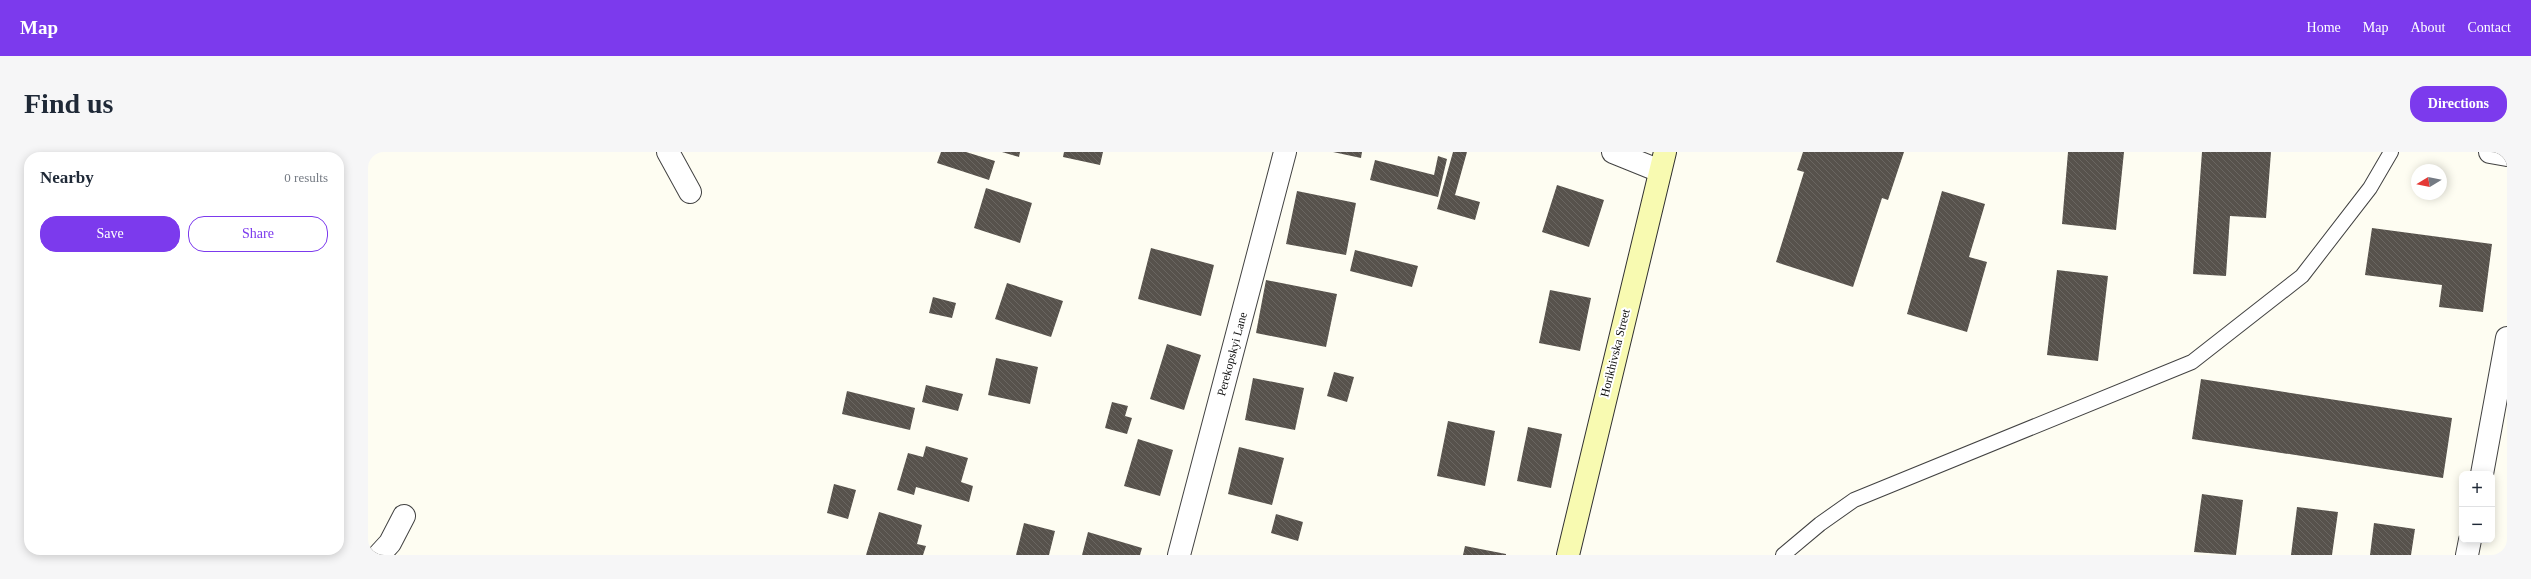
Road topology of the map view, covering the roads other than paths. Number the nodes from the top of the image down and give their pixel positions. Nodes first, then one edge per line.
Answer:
1 (668, 152) edge
2 (1285, 152) edge
3 (1613, 152) edge
4 (2391, 152) edge
5 (2490, 152) edge
6 (2507, 155) edge
7 (1662, 162) edge
8 (690, 192) dead end
9 (2507, 338) edge
10 (2483, 471) edge
11 (404, 516) dead end
12 (2469, 543) edge
13 (379, 555) edge
14 (1179, 555) edge
15 (1568, 555) edge
16 (1783, 555) edge
17 (2467, 555) edge

1 - 8 street
2 - 14 street, Perekopskyi Lane
3 - 7 street
4 - 16 lane
5 - 6 street
7 - 15 street, Horikhivska Street
9 - 10 street
11 - 13 street
12 - 17 street

